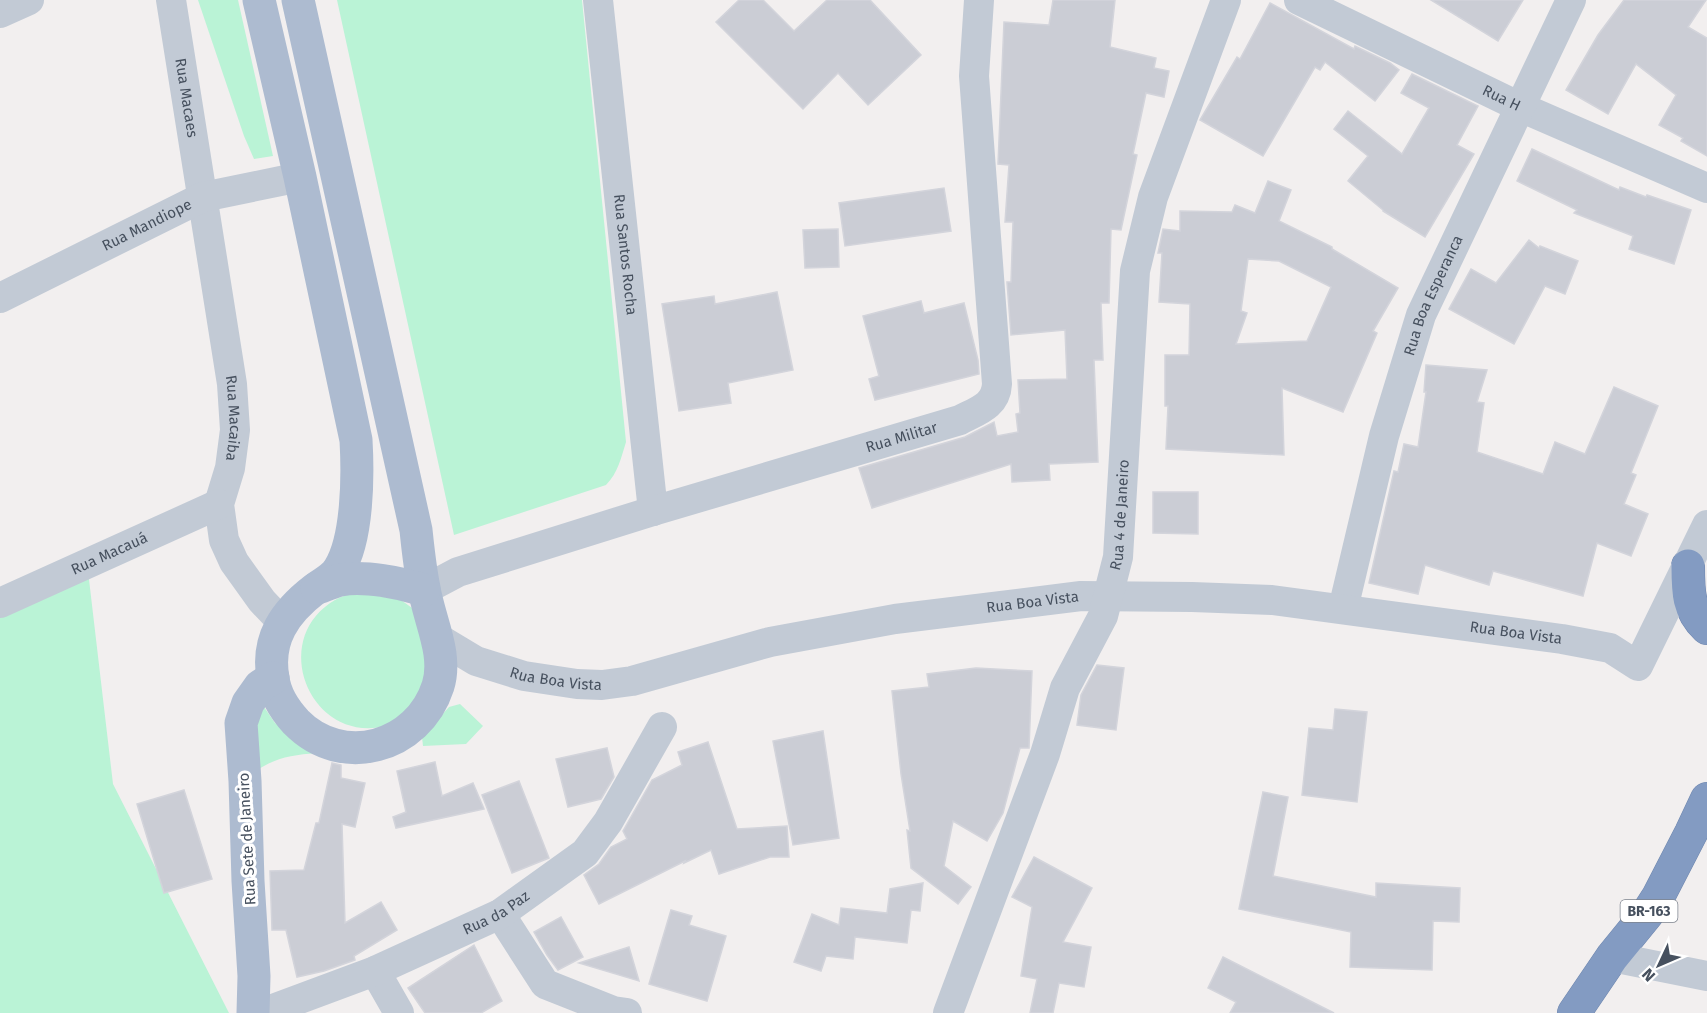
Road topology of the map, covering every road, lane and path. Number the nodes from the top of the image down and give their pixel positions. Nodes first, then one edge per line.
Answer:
1 (29, 0) edge
2 (171, 0) edge
3 (259, 0) edge
4 (298, 0) edge
5 (598, 0) edge
6 (980, 0) edge
7 (1226, 0) edge
8 (1299, 0) edge
9 (1571, 0) edge
10 (0, 13) edge
11 (1520, 107) junction
12 (300, 177) junction
13 (1707, 188) edge
14 (203, 197) junction
15 (0, 298) edge
16 (219, 504) junction
17 (653, 511) junction
18 (1707, 525) edge
19 (1688, 566) junction
20 (314, 589) junction
21 (424, 590) junction
22 (1109, 597) junction
23 (0, 603) edge
24 (1343, 609) junction
25 (282, 622) junction
26 (1707, 628) edge
27 (436, 637) junction
28 (273, 678) junction
29 (662, 727) dead end
30 (1707, 799) edge
31 (500, 914) junction
32 (1612, 957) junction
33 (375, 970) junction
34 (1707, 976) edge
35 (253, 1013) edge
36 (262, 1013) edge
37 (399, 1013) edge
38 (627, 1013) edge
39 (948, 1013) edge
40 (1574, 1013) edge

1 - 10 street
2 - 14 street, Rua Macaes
3 - 12 main road
4 - 21 main road
5 - 17 street, Rua Santos Rocha
6 - 17 street, Rua Militar
7 - 22 street, Rua 4 de Janeiro
8 - 11 street, Rua H
9 - 11 street, Rua Boa Esperanca
11 - 13 street, Rua H
11 - 24 street, Rua Boa Esperanca
12 - 14 street, Rua Mandiope
12 - 20 main road
14 - 15 street, Rua Mandiope
14 - 16 street, Rua Macaiba
16 - 23 street, Rua Macauá
16 - 25 street, Rua Macaiba
17 - 21 street, Rua Militar
18 - 19 street
19 - 24 street, Rua Boa Vista
19 - 26 highway
20 - 21 main road
20 - 25 main road
21 - 27 main road
22 - 24 street, Rua Boa Vista
22 - 27 street, Rua Boa Vista
22 - 39 street, Rua 4 de Janeiro
25 - 28 main road
27 - 28 main road
28 - 35 main road, Rua Sete de Janeiro
29 - 31 street, Rua da Paz
30 - 32 highway, BR-163
31 - 33 street, Rua da Paz
31 - 38 street
32 - 34 street
32 - 40 highway, BR-163
33 - 36 street, Rua da Paz
33 - 37 street

